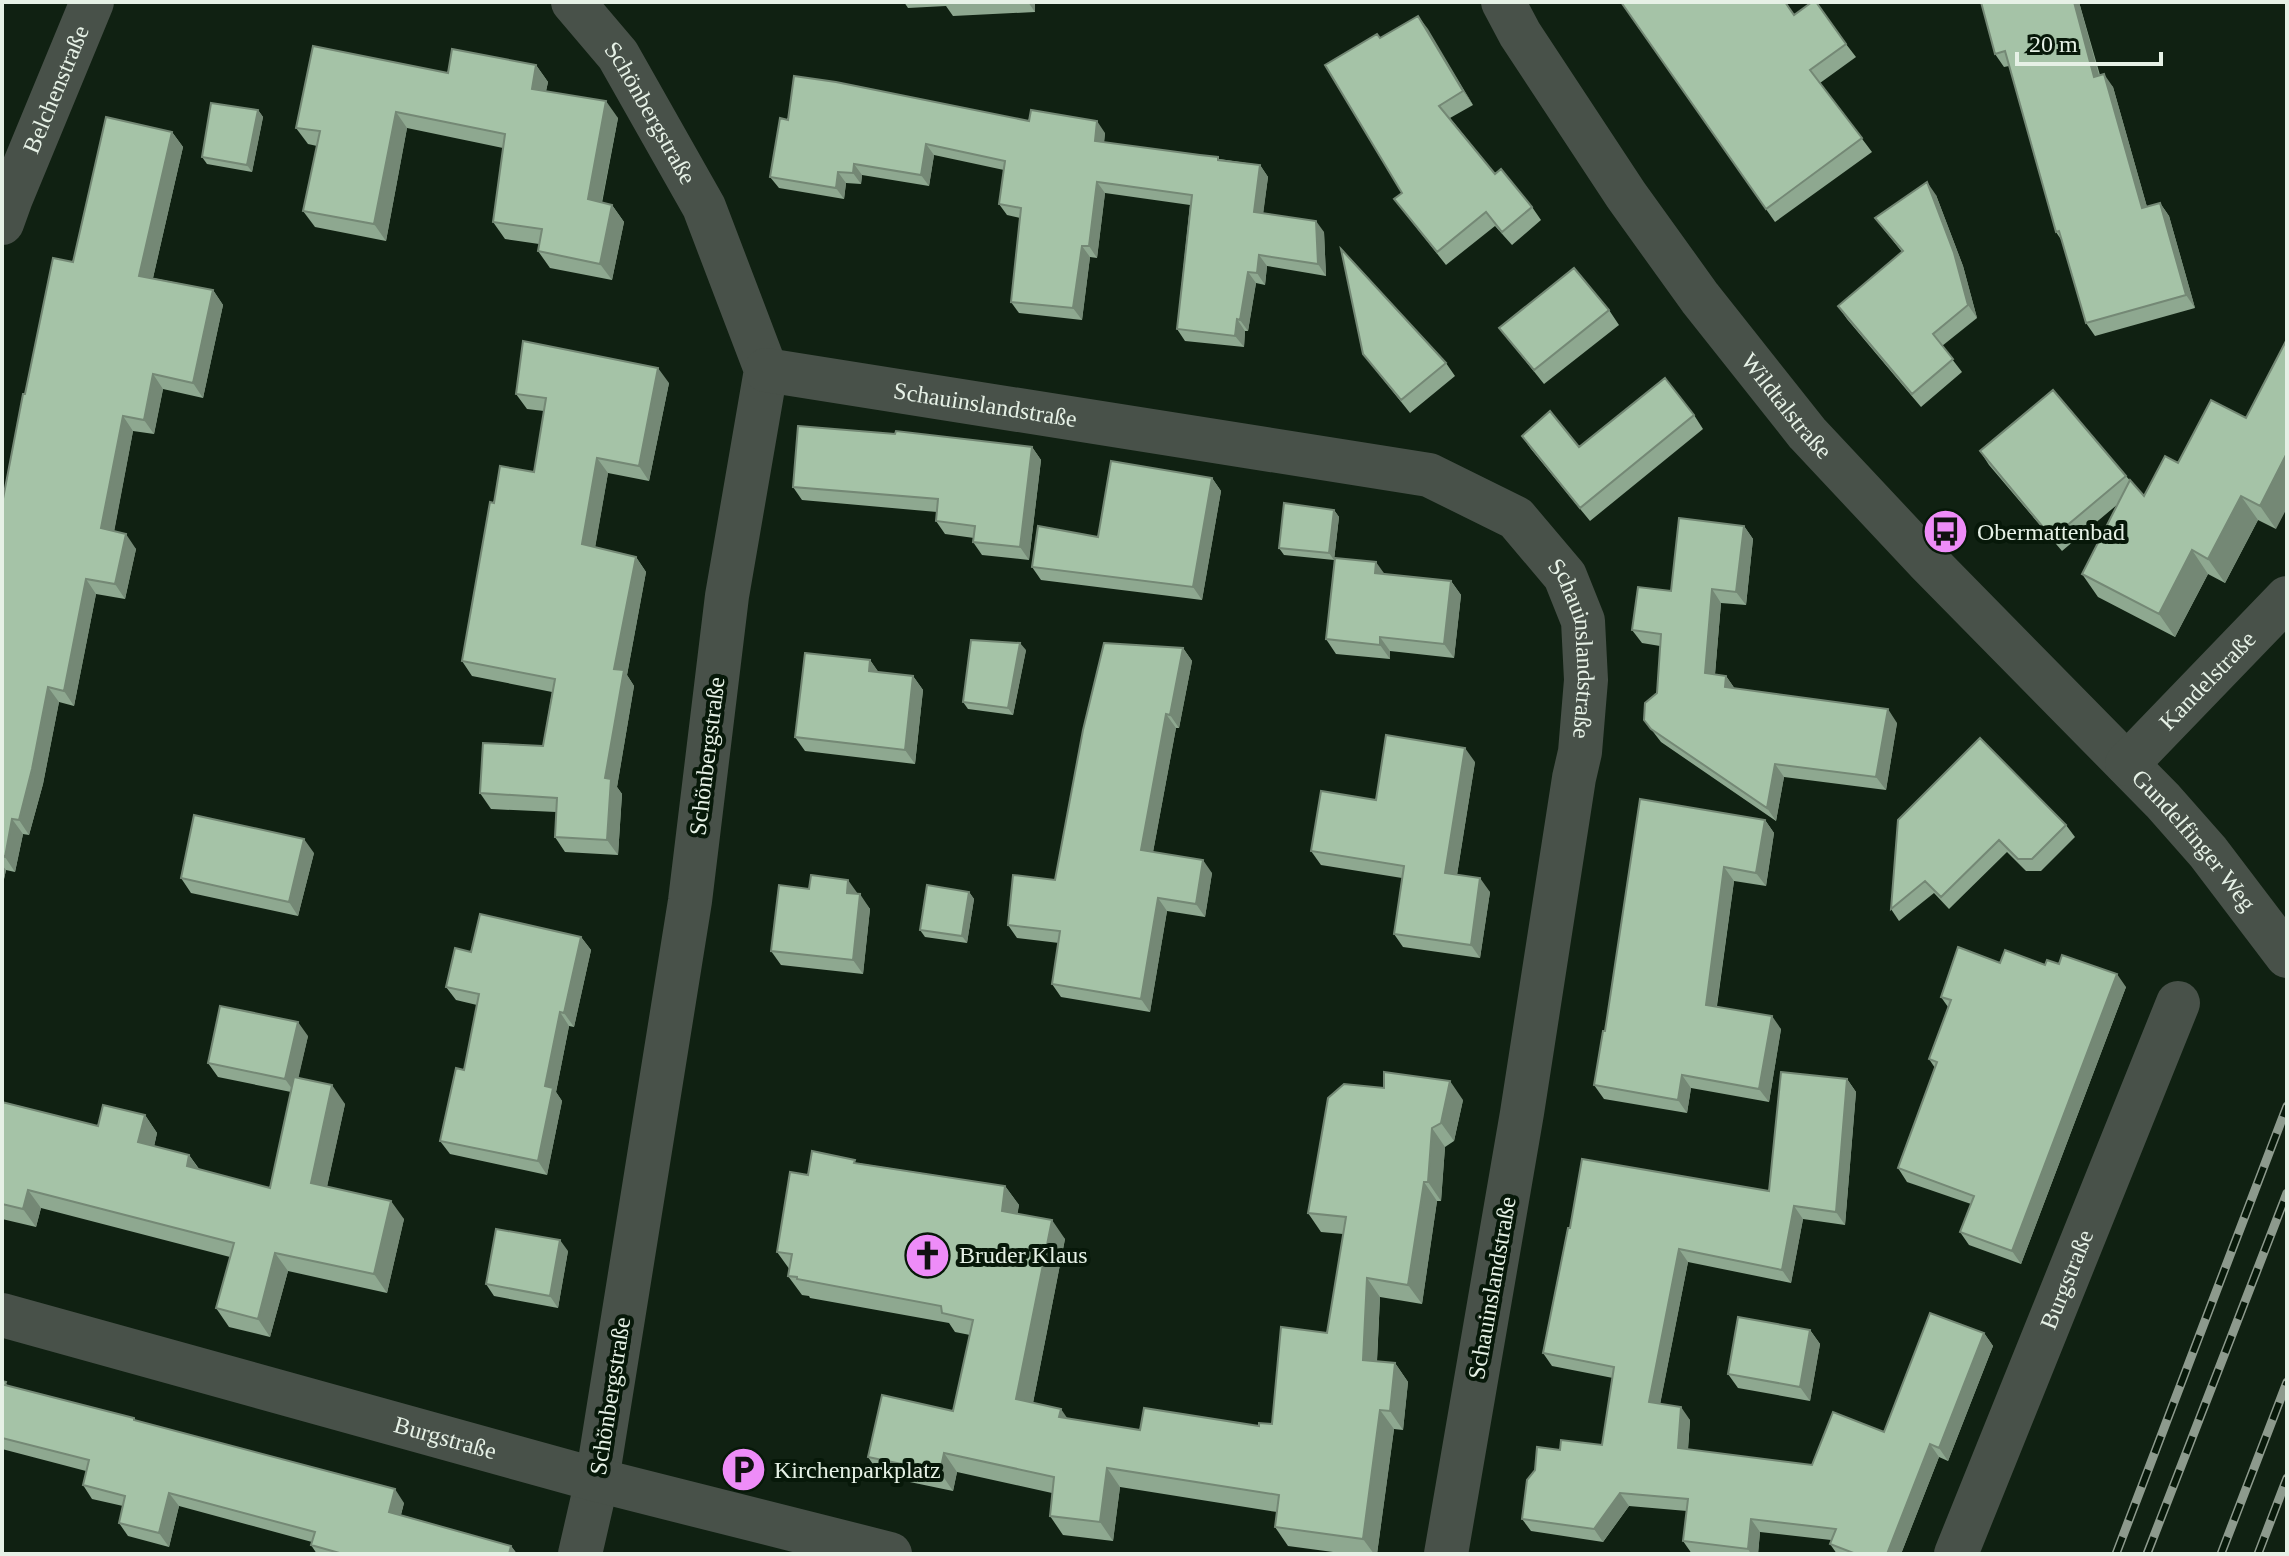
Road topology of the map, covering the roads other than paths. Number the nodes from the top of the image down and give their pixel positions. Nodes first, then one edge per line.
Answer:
1 (92, 2) edge
2 (573, 2) edge
3 (1503, 2) edge
4 (2, 223) edge
5 (766, 370) junction
6 (2287, 598) edge
7 (2127, 764) junction
8 (2287, 956) edge
9 (2178, 1003) dead end
10 (2, 1315) edge
11 (597, 1480) junction
12 (580, 1554) edge
13 (890, 1554) edge
14 (1446, 1554) edge
15 (1956, 1554) edge

1 - 4 street, Belchenstraße
2 - 5 street, Schönbergstraße
3 - 7 street, Wildtalstraße
5 - 11 street, Schönbergstraße
5 - 14 street, Schauinslandstraße
6 - 7 street, Kandelstraße
7 - 8 street, Gundelfinger Weg
9 - 15 street, Burgstraße
10 - 11 street, Burgstraße
11 - 12 street, Schönbergstraße
11 - 13 street, Burgstraße

